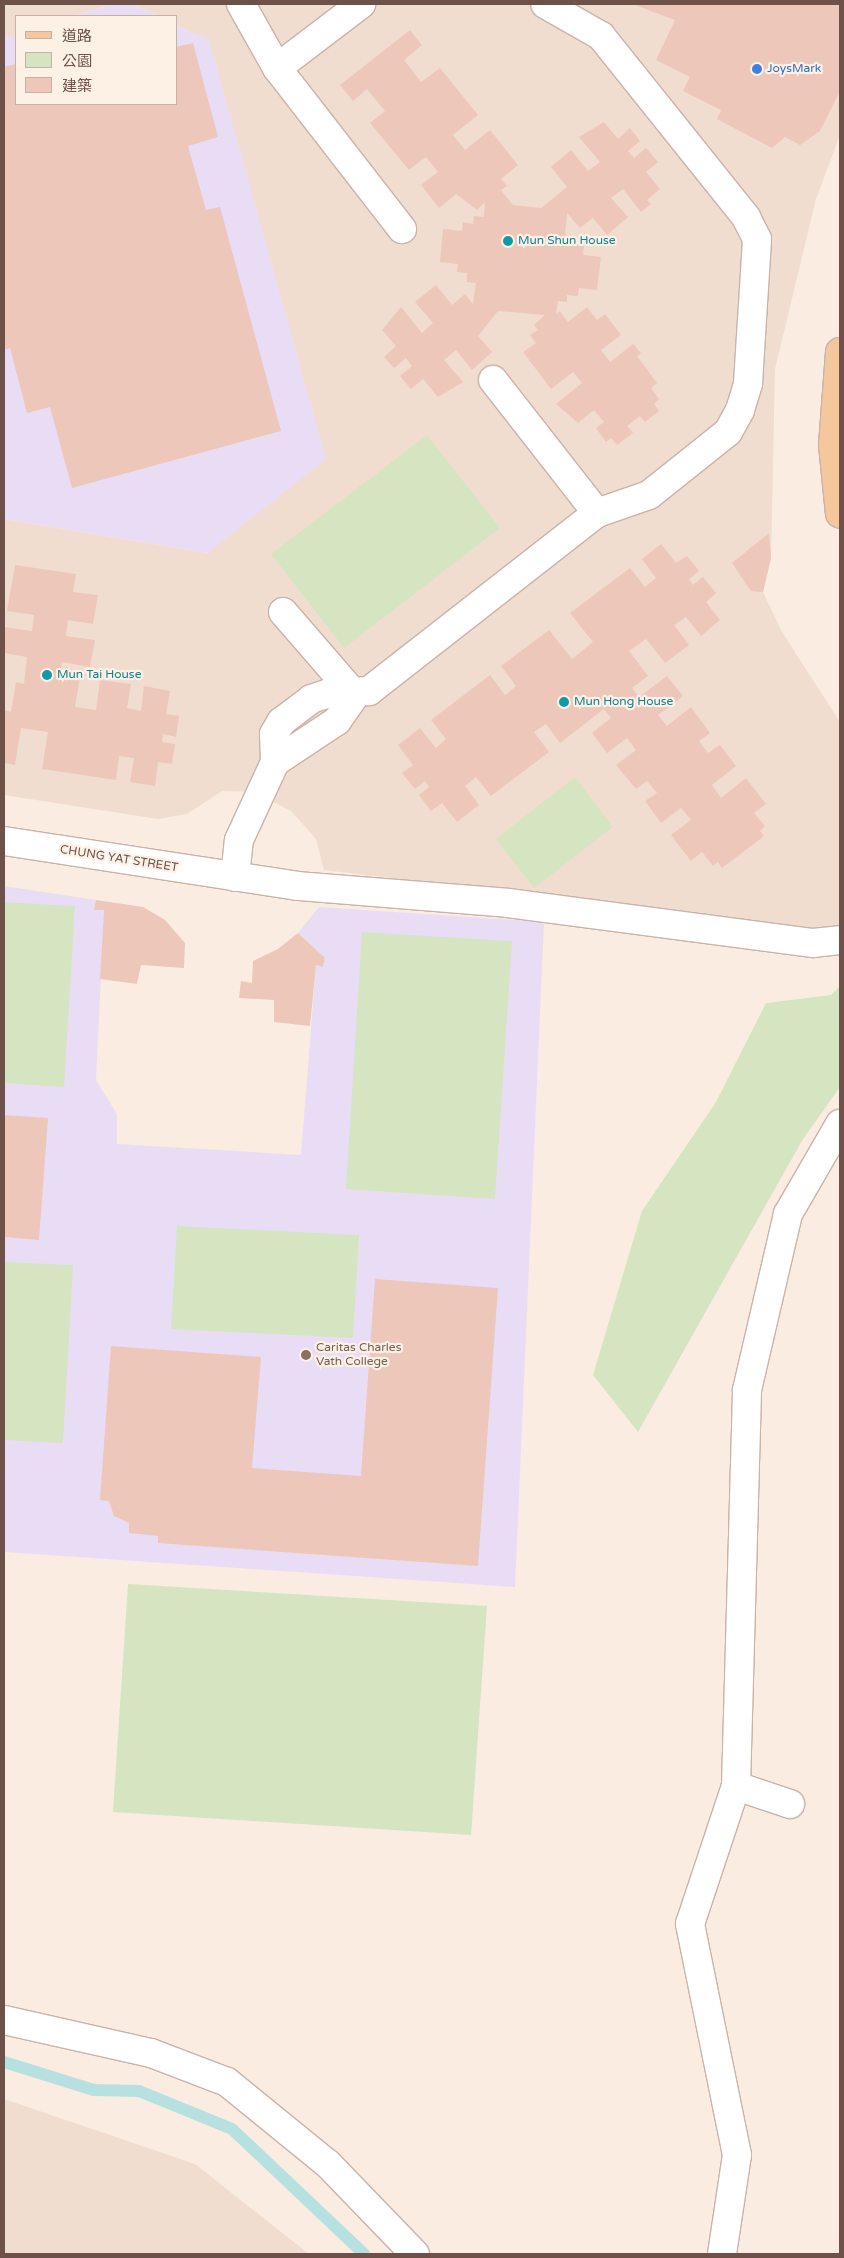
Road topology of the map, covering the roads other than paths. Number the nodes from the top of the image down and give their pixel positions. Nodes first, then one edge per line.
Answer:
1 (241, 4) edge
2 (360, 4) edge
3 (545, 4) edge
4 (277, 68) junction
5 (402, 230) dead end
6 (840, 352) edge
7 (493, 380) dead end
8 (597, 513) junction
9 (840, 514) edge
10 (282, 612) dead end
11 (355, 695) junction
12 (4, 841) edge
13 (235, 877) junction
14 (840, 940) edge
15 (840, 1124) edge
16 (736, 1786) junction
17 (790, 1804) dead end
18 (4, 2020) edge
19 (415, 2254) edge
20 (722, 2254) edge

1 - 4 street
2 - 4 street
3 - 8 street
4 - 5 street
6 - 9 main road
7 - 8 street
8 - 11 street
10 - 11 street
11 - 13 street
12 - 13 street, CHUNG YAT STREET
13 - 14 street, CHUNG YAT STREET
15 - 16 street
16 - 17 street
16 - 20 street
18 - 19 street

